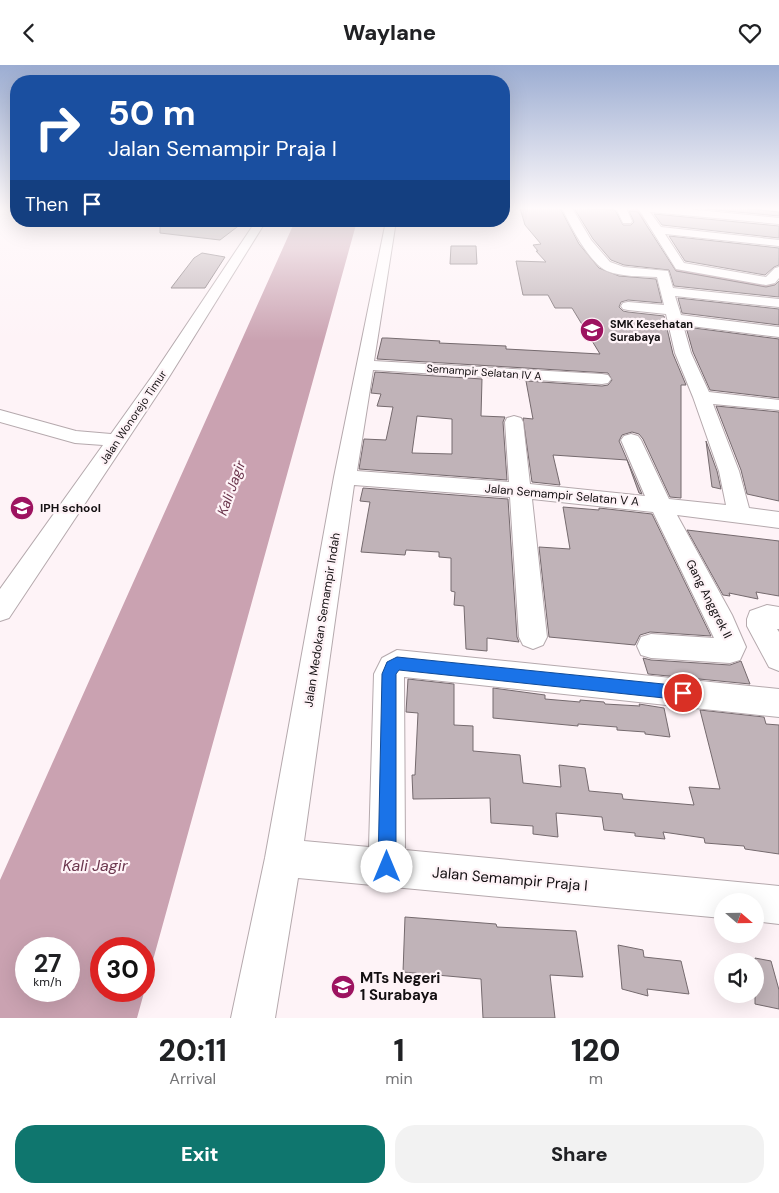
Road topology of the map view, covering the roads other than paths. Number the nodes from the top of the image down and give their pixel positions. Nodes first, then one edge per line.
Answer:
1 (241, 252) edge
2 (385, 252) edge
3 (596, 252) edge
4 (671, 252) edge
5 (779, 271) edge
6 (667, 291) junction
7 (779, 303) edge
8 (628, 306) dead end
9 (673, 315) junction
10 (779, 332) edge
11 (366, 365) junction
12 (602, 379) dead end
13 (702, 397) junction
14 (779, 405) edge
15 (0, 415) edge
16 (514, 422) dead end
17 (117, 440) junction
18 (630, 440) dead end
19 (345, 477) junction
20 (520, 490) junction
21 (660, 504) junction
22 (779, 520) edge
23 (737, 521) junction
24 (779, 533) edge
25 (0, 610) edge
26 (779, 618) edge
27 (533, 637) dead end
28 (652, 646) dead end
29 (779, 658) edge
30 (779, 703) edge
31 (283, 858) junction
32 (387, 867) junction
33 (714, 898) edge
34 (764, 903) edge
35 (779, 905) edge
36 (253, 1018) edge

1 - 17 street, Jalan Wonorejo Timur
2 - 11 street, Jalan Medokan Semampir Indah
3 - 6 street
4 - 5 street
6 - 7 street
6 - 9 street
8 - 9 street
9 - 10 street
9 - 13 street
11 - 12 street, Semampir Selatan IV A
11 - 19 street, Jalan Medokan Semampir Indah
13 - 14 street
13 - 23 street
15 - 17 street
16 - 20 street
17 - 25 street, Jalan Wonorejo Timur
18 - 21 street
19 - 20 street, Jalan Semampir Selatan V A
19 - 31 street, Jalan Medokan Semampir Indah
20 - 21 street, Jalan Semampir Selatan V A
20 - 27 street
21 - 23 street, Jalan Semampir Selatan V A
21 - 28 street, Gang Anggrek II
22 - 23 street, Jalan Semampir Selatan V A
23 - 24 street, Jalan Semampir Selatan V A
26 - 29 street
30 - 32 street
31 - 32 street, Jalan Semampir Praja I
31 - 36 street, Jalan Medokan Semampir Indah
32 - 33 street, Jalan Semampir Praja I
34 - 35 street

